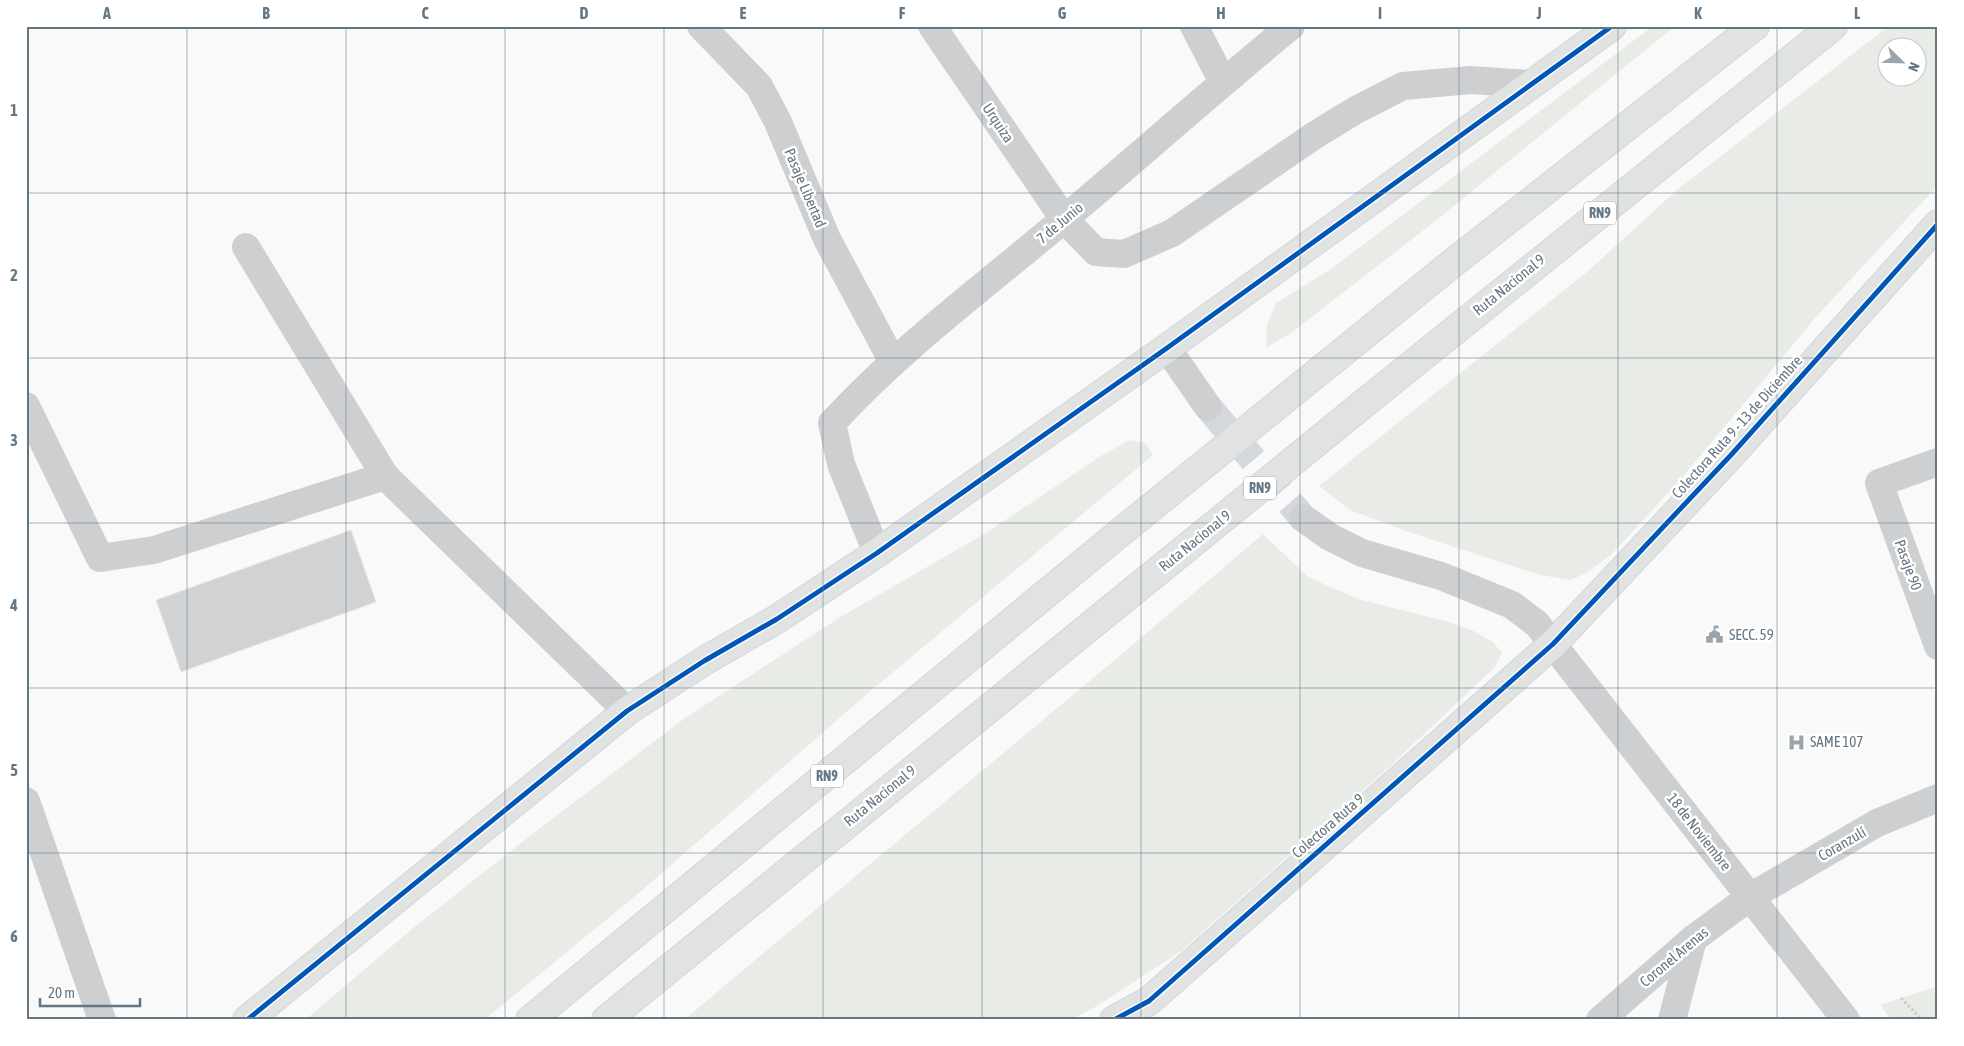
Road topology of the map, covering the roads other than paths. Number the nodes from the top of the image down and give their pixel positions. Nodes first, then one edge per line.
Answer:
1 (701, 26) edge
2 (932, 26) edge
3 (1194, 26) edge
4 (1291, 26) edge
5 (1612, 26) edge
6 (1755, 26) edge
7 (1833, 26) edge
8 (1223, 82) junction
9 (1531, 84) junction
10 (1064, 219) junction
11 (1938, 224) edge
12 (246, 247) dead end
13 (1167, 348) junction
14 (893, 362) junction
15 (26, 406) edge
16 (1208, 407) tunnel mouth
17 (1938, 462) edge
18 (385, 476) junction
19 (1304, 518) tunnel mouth
20 (877, 553) junction
21 (1553, 644) junction
22 (1938, 646) edge
23 (627, 711) junction
24 (1938, 798) edge
25 (26, 801) edge
26 (1750, 897) junction
27 (1693, 939) junction
28 (1149, 1010) edge
29 (102, 1020) edge
30 (247, 1020) edge
31 (530, 1020) edge
32 (606, 1020) edge
33 (1114, 1020) edge
34 (1600, 1020) edge
35 (1672, 1020) edge
36 (1846, 1020) edge

1 - 14 street, Pasaje Libertad
2 - 10 street, Urquiza
3 - 8 street
4 - 8 street, 7 de Junio
5 - 9 main road
6 - 31 main road, RN9, bridge
7 - 32 main road, Ruta Nacional 9 / RN9, bridge
8 - 10 street, 7 de Junio
9 - 10 street, Urquiza
9 - 13 main road
10 - 14 street, 7 de Junio
11 - 21 main road, Colectora Ruta 9 - 13 de Diciembre
12 - 18 street
13 - 16 street
13 - 20 main road
14 - 20 street, 7 de Junio
15 - 18 street
17 - 22 street, Pasaje 90
18 - 23 street
19 - 21 street, 18 de Noviembre
20 - 23 main road
21 - 26 street, 18 de Noviembre
21 - 28 main road, Colectora Ruta 9
23 - 30 main road
24 - 26 street, Coranzulí
25 - 29 street
26 - 27 street, Coronel Arenas
26 - 36 street, 18 de Noviembre
27 - 34 street, Coronel Arenas
27 - 35 street
28 - 33 main road, Colectora Ruta 9

